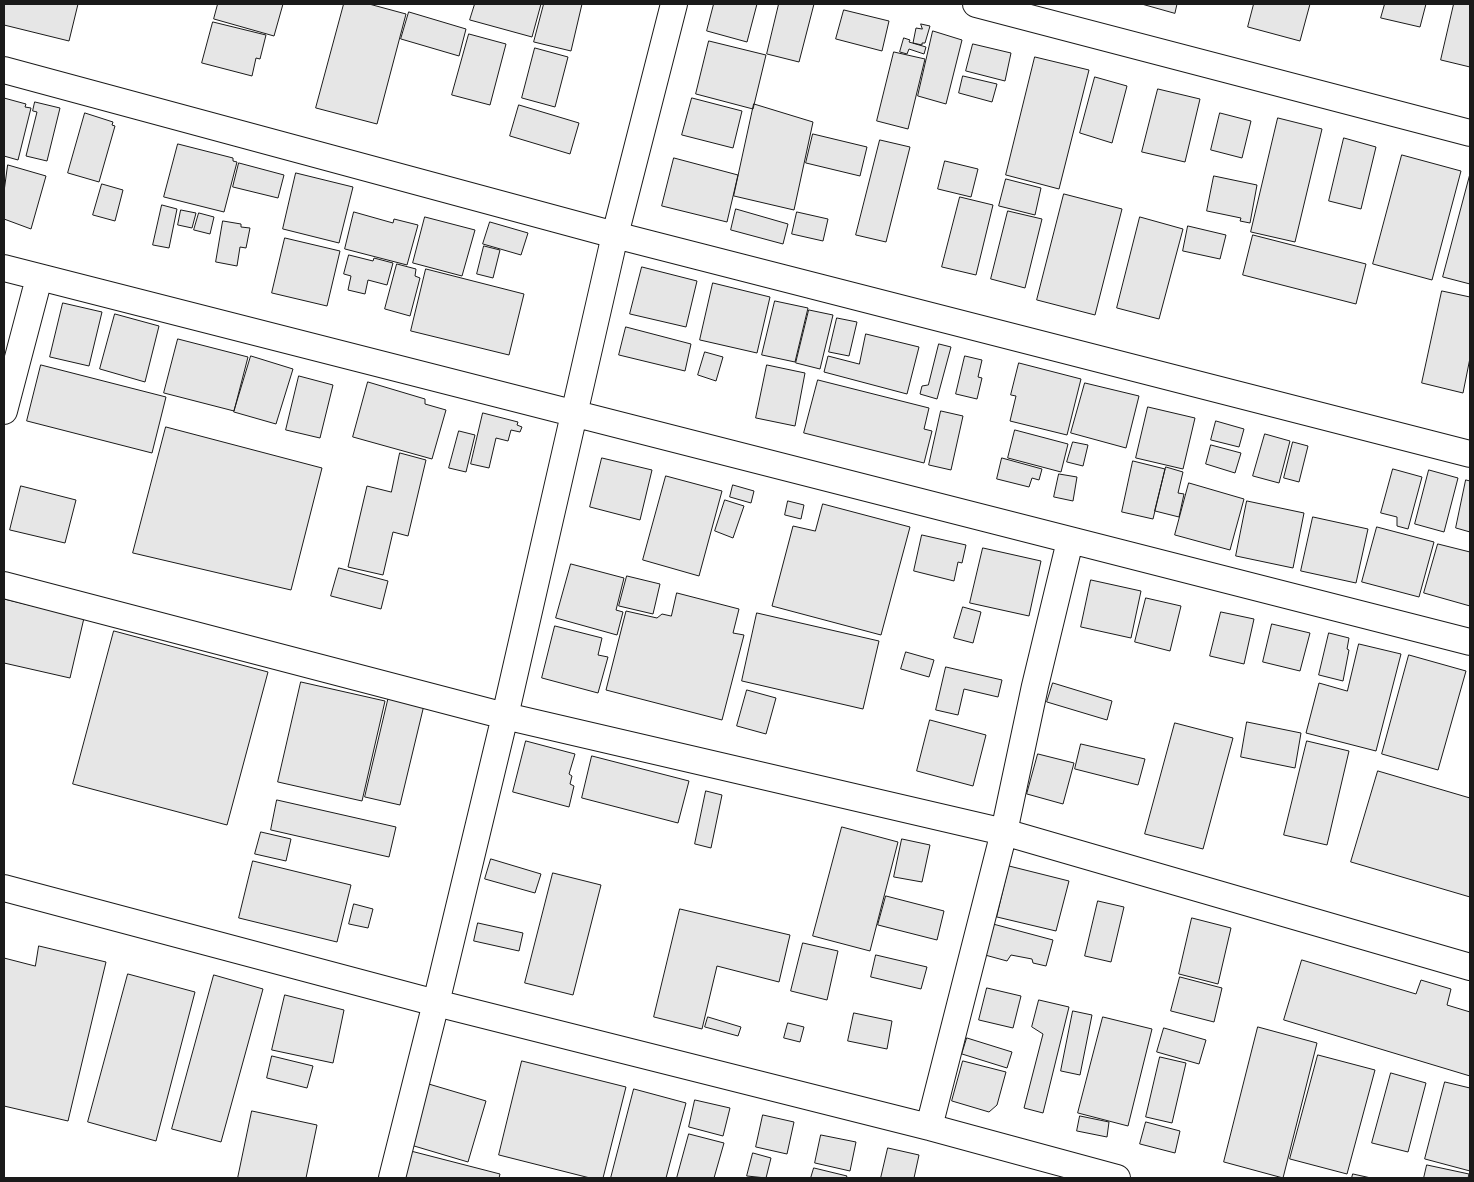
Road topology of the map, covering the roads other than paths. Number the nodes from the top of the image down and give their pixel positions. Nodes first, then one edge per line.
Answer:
1 (674, 4) edge
2 (976, 4) edge
3 (4, 70) edge
4 (1470, 133) edge
5 (615, 235) junction
6 (4, 268) edge
7 (39, 278) junction
8 (4, 411) edge
9 (575, 413) junction
10 (1470, 454) edge
11 (1070, 541) junction
12 (4, 585) edge
13 (1470, 642) edge
14 (505, 716) junction
15 (1004, 832) junction
16 (4, 888) edge
17 (1470, 967) edge
18 (436, 1003) junction
19 (929, 1127) junction
20 (392, 1178) edge
21 (1117, 1178) edge

1 - 5 street
2 - 4 street
3 - 5 street
5 - 9 street
5 - 10 street
6 - 7 street
7 - 8 street
7 - 9 street
9 - 11 street
9 - 14 street
11 - 13 street
11 - 15 street
12 - 14 street
14 - 15 street
14 - 18 street
15 - 17 street
15 - 19 street
16 - 18 street
18 - 19 street
18 - 20 street
19 - 21 street

